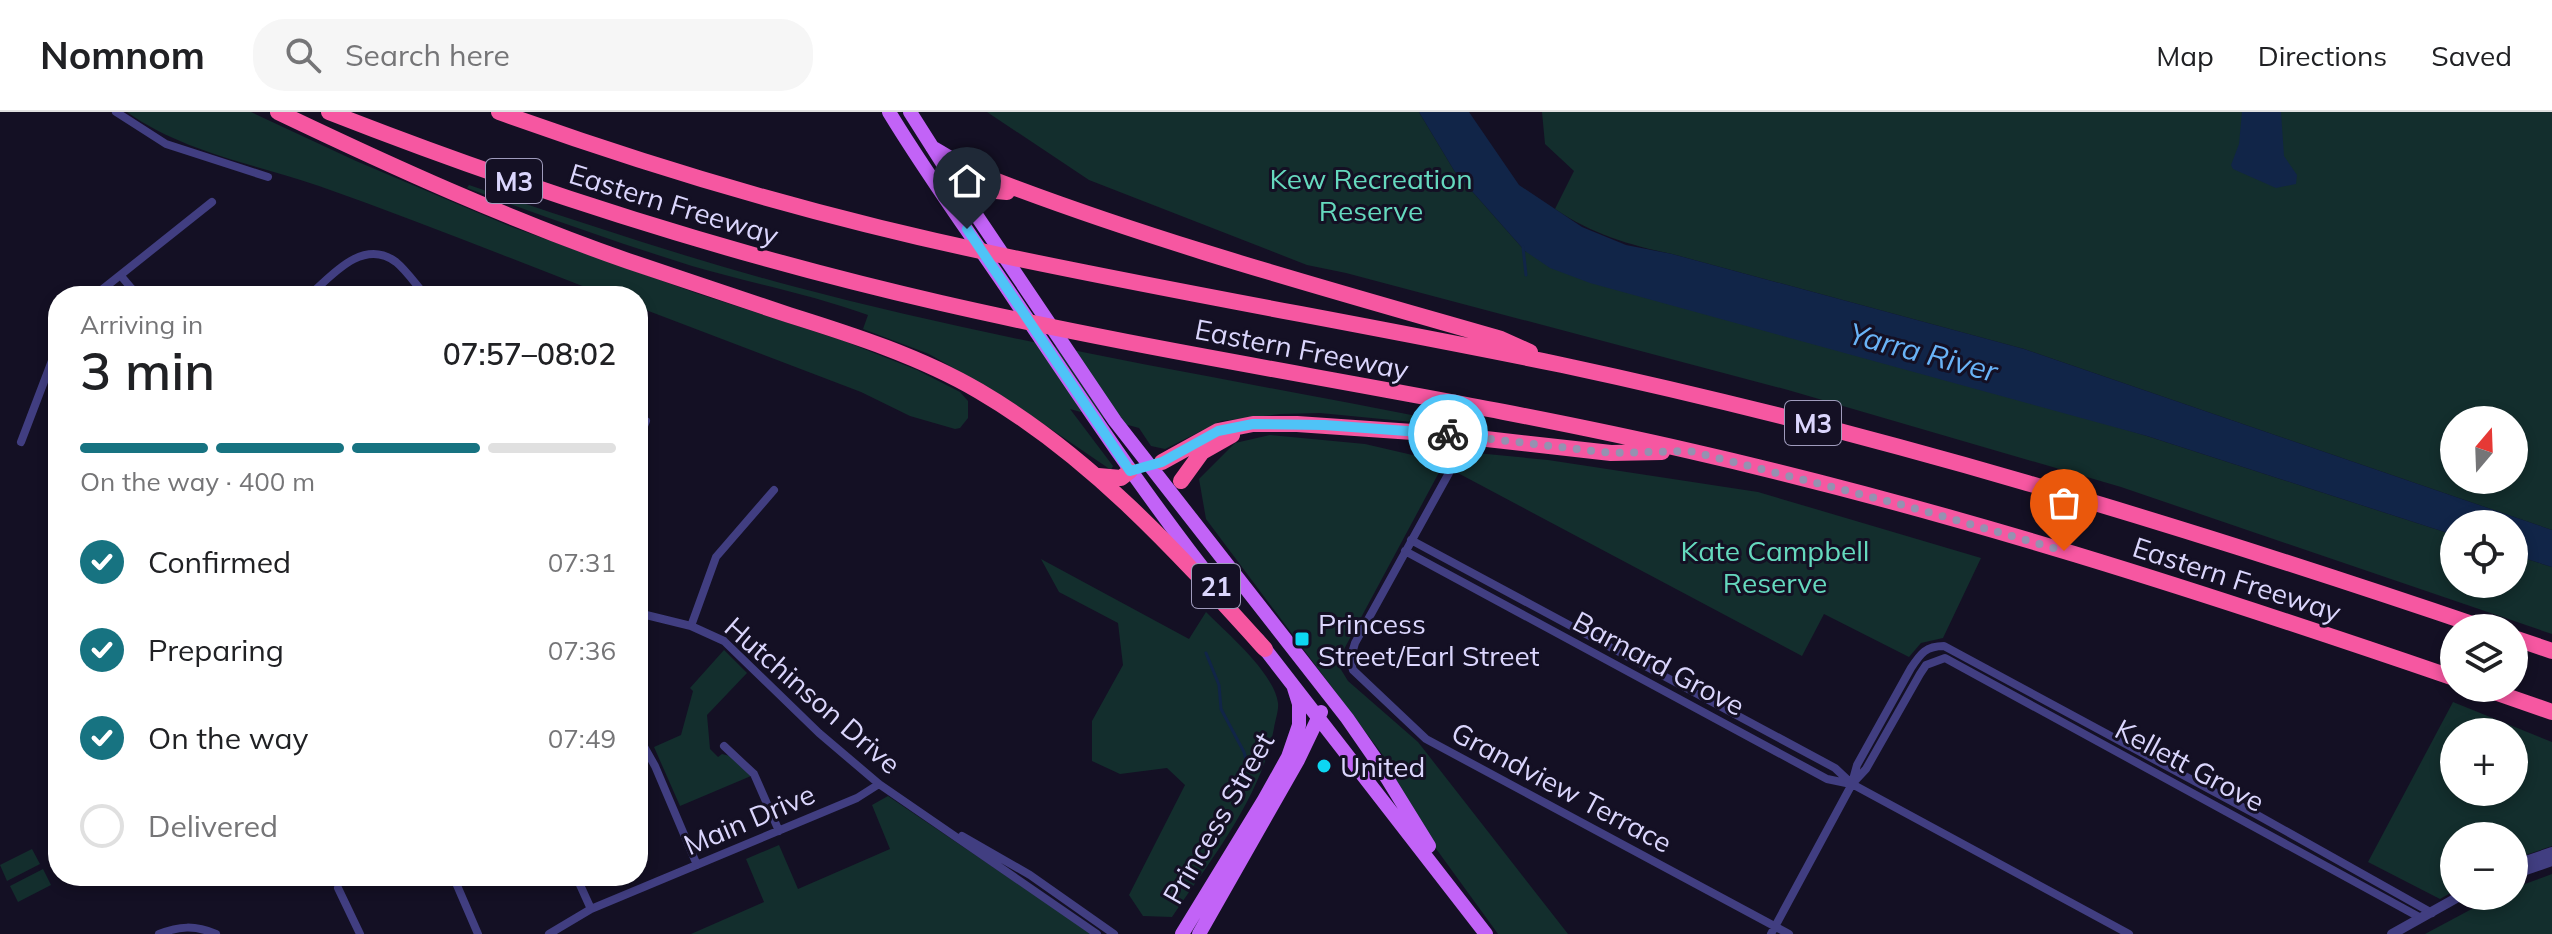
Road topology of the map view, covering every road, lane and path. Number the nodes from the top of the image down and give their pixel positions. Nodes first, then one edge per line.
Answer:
1 (116, 112) edge
2 (278, 112) edge
3 (329, 112) edge
4 (499, 112) edge
5 (910, 112) edge
6 (889, 113) edge
7 (932, 147) junction
8 (268, 177) dead end
9 (968, 191) junction
10 (212, 202) dead end
11 (967, 229) junction
12 (121, 276) junction
13 (108, 286) edge
14 (129, 286) edge
15 (320, 286) edge
16 (417, 286) edge
17 (1562, 366) junction
18 (48, 371) edge
19 (1276, 424) junction
20 (21, 442) dead end
21 (1690, 451) junction
22 (1156, 464) junction
23 (1130, 471) junction
24 (1449, 473) dead end
25 (1097, 475) junction
26 (1181, 481) joint
27 (774, 490) dead end
28 (1176, 500) junction
29 (1411, 540) junction
30 (1405, 551) junction
31 (2442, 614) edge
32 (648, 615) edge
33 (691, 626) junction
34 (2528, 643) edge
35 (1265, 649) junction
36 (2552, 651) edge
37 (2440, 673) edge
38 (1290, 681) junction
39 (1319, 684) junction
40 (2523, 702) edge
41 (2552, 712) edge
42 (1320, 717) junction
43 (724, 746) dead end
44 (648, 754) edge
45 (879, 784) junction
46 (1852, 784) junction
47 (779, 831) junction
48 (950, 831) junction
49 (2552, 852) edge
50 (2528, 860) edge
51 (2552, 861) edge
52 (697, 865) junction
53 (2528, 869) edge
54 (648, 885) edge
55 (457, 886) edge
56 (581, 886) edge
57 (646, 886) edge
58 (338, 888) dead end
59 (2440, 907) edge
60 (591, 909) junction
61 (2426, 915) junction
62 (1475, 920) junction
63 (1773, 930) edge
64 (159, 934) edge
65 (216, 934) edge
66 (360, 934) edge
67 (478, 934) edge
68 (549, 934) edge
69 (1097, 934) edge
70 (1114, 934) edge
71 (1182, 934) edge
72 (1199, 934) edge
73 (1486, 934) edge
74 (1789, 934) edge
75 (2129, 934) edge
76 (2392, 934) edge

1 - 8 street
2 - 25 highway
3 - 21 highway, Eastern Freeway / M3
4 - 17 highway, Eastern Freeway / M3
5 - 7 main road, 21
6 - 11 main road, 21
7 - 9 main road
7 - 9 main road, 21
9 - 11 main road
9 - 17 highway
9 - 22 main road, 21
10 - 12 street
11 - 23 main road, 21
12 - 13 street
12 - 14 street
15 - 16 street
17 - 31 highway, Eastern Freeway / M3
18 - 20 street
19 - 21 highway
19 - 22 highway
19 - 26 highway
21 - 37 highway, Eastern Freeway / M3
22 - 23 main road
22 - 28 main road, 21
23 - 25 highway
23 - 35 main road, 21
24 - 29 street
25 - 35 highway
26 - 28 main road
27 - 33 street
28 - 39 main road, 21
29 - 30 street
29 - 46 street, Barnard Grove
30 - 46 street, Barnard Grove
30 - 63 street, Grandview Terrace
32 - 33 street, Hutchinson Drive
33 - 45 street, Hutchinson Drive
34 - 36 highway
35 - 38 main road, 21
38 - 42 main road
38 - 71 main road, Princess Street / 21
39 - 42 main road
39 - 62 main road
40 - 41 highway
42 - 62 main road
42 - 72 main road, Princess Street
43 - 47 street
44 - 52 street
45 - 47 street, Main Drive
45 - 48 street, Hutchinson Drive
46 - 61 street, Kellett Grove
46 - 61 street, Kellett Grove
46 - 63 street
46 - 75 street, Barnard Grove
47 - 52 street, Main Drive
48 - 69 street, Hutchinson Drive
48 - 70 street, Hutchinson Drive
49 - 50 street
51 - 53 street
52 - 54 street, Main Drive
55 - 67 street
56 - 60 street
57 - 60 street, Main Drive
58 - 66 street
59 - 61 street
60 - 68 street, Main Drive
61 - 76 street
62 - 73 main road
63 - 74 street, Grandview Terrace
64 - 65 street

